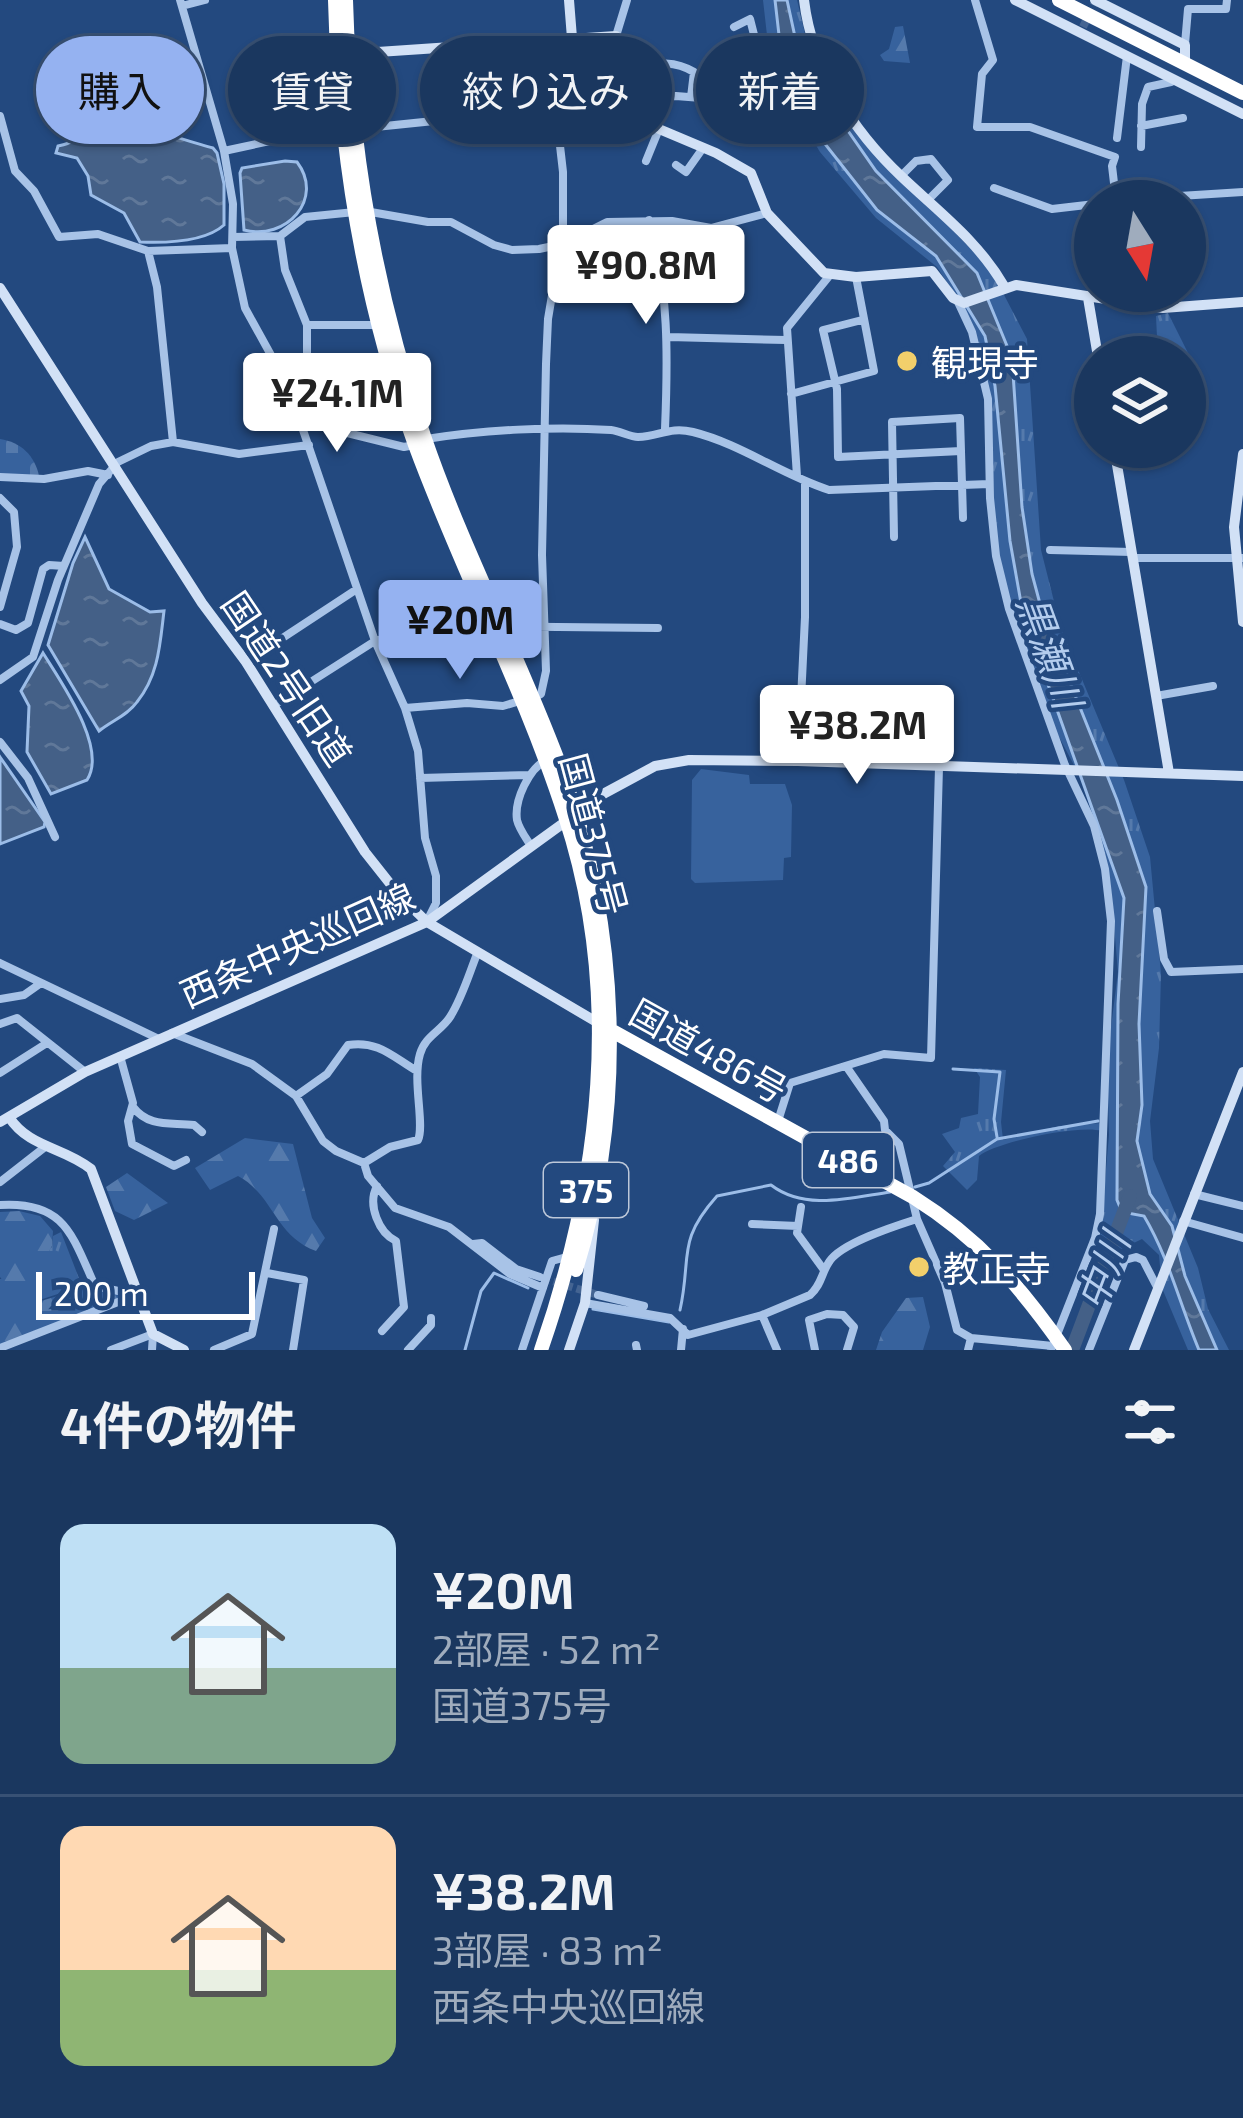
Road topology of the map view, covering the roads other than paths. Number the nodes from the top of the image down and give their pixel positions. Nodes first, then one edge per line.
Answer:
1 (206, 0) edge
2 (335, 0) edge
3 (346, 0) edge
4 (569, 0) edge
5 (627, 0) edge
6 (804, 0) edge
7 (975, 0) edge
8 (1015, 0) edge
9 (1059, 0) edge
10 (1227, 0) edge
11 (1095, 2) edge
12 (181, 3) edge
13 (734, 27) dead end
14 (339, 36) edge
15 (347, 36) edge
16 (572, 36) edge
17 (616, 36) edge
18 (754, 36) edge
19 (1185, 45) junction
20 (1127, 56) junction
21 (1185, 64) junction
22 (672, 66) edge
23 (1171, 82) dead end
24 (1243, 93) edge
25 (696, 97) edge
26 (672, 98) edge
27 (691, 98) junction
28 (1243, 114) edge
29 (0, 116) edge
30 (1183, 118) dead end
31 (1141, 126) junction
32 (672, 134) edge
33 (1118, 138) dead end
34 (256, 144) edge
35 (351, 144) edge
36 (559, 144) edge
37 (653, 144) edge
38 (1141, 147) dead end
39 (704, 148) junction
40 (224, 151) junction
41 (646, 160) dead end
42 (676, 166) dead end
43 (901, 176) junction
44 (1112, 180) edge
45 (994, 188) dead end
46 (1243, 192) edge
47 (1206, 196) edge
48 (927, 200) junction
49 (1074, 206) edge
50 (360, 212) junction
51 (767, 213) junction
52 (649, 220) junction
53 (672, 221) junction
54 (280, 236) junction
55 (232, 237) junction
56 (563, 244) junction
57 (232, 248) junction
58 (148, 251) junction
59 (830, 275) junction
60 (856, 277) junction
61 (1004, 286) junction
62 (0, 288) edge
63 (1074, 295) edge
64 (696, 296) dead end
65 (962, 302) junction
66 (1243, 302) edge
67 (1206, 305) edge
68 (862, 320) junction
69 (307, 325) junction
70 (379, 325) junction
71 (669, 337) junction
72 (786, 340) junction
73 (835, 383) junction
74 (288, 386) junction
75 (307, 386) junction
76 (398, 392) junction
77 (791, 394) junction
78 (665, 429) junction
79 (544, 430) junction
80 (173, 442) junction
81 (420, 442) junction
82 (309, 445) junction
83 (961, 452) junction
84 (892, 454) junction
85 (1243, 458) edge
86 (1118, 468) edge
87 (112, 471) junction
88 (0, 477) edge
89 (801, 479) junction
90 (989, 484) junction
91 (962, 485) junction
92 (893, 487) junction
93 (0, 499) edge
94 (963, 518) dead end
95 (894, 537) dead end
96 (1050, 550) dead end
97 (1133, 555) junction
98 (1239, 558) edge
99 (64, 566) junction
100 (356, 589) junction
101 (0, 607) edge
102 (1243, 622) edge
103 (0, 624) edge
104 (495, 627) junction
105 (544, 628) junction
106 (658, 628) dead end
107 (375, 641) junction
108 (246, 662) junction
109 (0, 680) edge
110 (1213, 686) dead end
111 (1156, 696) junction
112 (527, 700) junction
113 (273, 706) junction
114 (405, 708) junction
115 (0, 742) edge
116 (545, 760) junction
117 (797, 761) junction
118 (940, 767) junction
119 (1067, 771) junction
120 (1169, 773) junction
121 (530, 775) junction
122 (1243, 776) edge
123 (421, 778) junction
124 (572, 816) junction
125 (55, 837) dead end
126 (531, 846) junction
127 (1157, 911) dead end
128 (427, 922) junction
129 (477, 954) junction
130 (0, 962) edge
131 (1243, 969) edge
132 (41, 983) junction
133 (0, 999) edge
134 (0, 1024) edge
135 (606, 1027) junction
136 (172, 1033) junction
137 (159, 1039) junction
138 (47, 1043) junction
139 (120, 1056) junction
140 (846, 1066) junction
141 (417, 1071) junction
142 (85, 1072) junction
143 (1243, 1072) edge
144 (0, 1073) edge
145 (296, 1096) junction
146 (132, 1106) junction
147 (4, 1120) edge
148 (778, 1121) junction
149 (202, 1132) dead end
150 (45, 1147) junction
151 (186, 1160) dead end
152 (364, 1162) junction
153 (0, 1182) edge
154 (377, 1186) junction
155 (1194, 1194) junction
156 (914, 1197) junction
157 (0, 1205) edge
158 (592, 1205) junction
159 (1243, 1206) edge
160 (801, 1207) dead end
161 (917, 1219) junction
162 (752, 1223) dead end
163 (798, 1226) junction
164 (1181, 1228) junction
165 (274, 1229) dead end
166 (1243, 1238) edge
167 (571, 1256) junction
168 (824, 1272) junction
169 (267, 1273) junction
170 (541, 1282) junction
171 (1158, 1286) junction
172 (137, 1294) junction
173 (598, 1295) tunnel mouth
174 (585, 1303) junction
175 (648, 1312) junction
176 (763, 1315) junction
177 (431, 1318) dead end
178 (683, 1328) junction
179 (382, 1331) dead end
180 (153, 1334) junction
181 (252, 1334) junction
182 (971, 1338) junction
183 (27, 1345) edge
184 (1057, 1345) edge
185 (0, 1348) edge
186 (111, 1350) edge
187 (152, 1350) edge
188 (184, 1350) edge
189 (214, 1350) edge
190 (249, 1350) edge
191 (293, 1350) edge
192 (407, 1350) edge
193 (522, 1350) edge
194 (541, 1350) edge
195 (550, 1350) edge
196 (569, 1350) edge
197 (680, 1350) edge
198 (777, 1350) edge
199 (815, 1350) edge
200 (847, 1350) edge
201 (968, 1350) edge
202 (1089, 1350) edge
203 (1133, 1350) edge

1 - 12 street
2 - 14 highway, 国道375号 / 375
3 - 15 highway, 国道375号 / 375
4 - 16 street
5 - 17 street
6 - 43 street
7 - 44 street
8 - 20 street
9 - 21 highway
10 - 19 street
11 - 19 street
12 - 40 street
13 - 18 street
19 - 21 street
20 - 28 street
20 - 33 street
21 - 24 highway
22 - 27 street
23 - 31 street
25 - 27 street
26 - 27 street
29 - 58 street
30 - 31 street
31 - 38 street
32 - 39 street
34 - 40 street
35 - 50 highway, 国道375号 / 375
36 - 56 street
37 - 41 street
39 - 42 street
39 - 51 street
40 - 55 street
43 - 48 street
43 - 48 street
45 - 49 street
46 - 47 street
48 - 61 street
50 - 54 street
50 - 56 street
50 - 70 highway, 国道375号 / 375
50 - 81 highway, 国道375号 / 375
51 - 53 street
51 - 59 street
52 - 53 street
52 - 56 street
52 - 71 street
53 - 64 street
54 - 55 street
54 - 69 street
55 - 57 street
56 - 79 street
57 - 58 street
57 - 74 street
58 - 80 street
59 - 60 street
59 - 72 street
60 - 65 street
60 - 68 street
61 - 63 street
61 - 65 street
62 - 87 street, 国道2号旧道
65 - 90 street
66 - 67 street
68 - 73 street
68 - 73 street
69 - 70 street
69 - 75 street
70 - 76 highway, 国道375号 / 375
71 - 72 street
71 - 78 street
72 - 77 street
73 - 77 street
73 - 84 street
74 - 75 street
74 - 82 street
75 - 76 street
75 - 81 street
76 - 81 highway, 国道375号 / 375
77 - 89 street
78 - 79 street
78 - 89 street
79 - 81 street
79 - 105 street
80 - 82 street
80 - 87 street
81 - 104 highway, 国道375号 / 375
82 - 100 street
83 - 84 street
83 - 84 street
83 - 91 street
84 - 92 street
85 - 98 street
86 - 97 street
87 - 88 street
87 - 99 street
87 - 108 street, 国道2号旧道
89 - 92 street
89 - 117 street
90 - 91 street
90 - 119 street
91 - 92 street
91 - 94 street
92 - 95 street
93 - 101 street
96 - 97 street
97 - 98 street
97 - 111 street
98 - 102 street
99 - 103 street
99 - 109 street
100 - 107 street
100 - 108 street
104 - 105 street
104 - 107 street
104 - 112 highway, 国道375号 / 375
105 - 106 street
105 - 112 street
107 - 113 street
107 - 114 street
108 - 113 street, 国道2号旧道
110 - 111 street
111 - 120 street
112 - 114 street
112 - 116 highway, 国道375号 / 375
112 - 124 highway, 国道375号 / 375
113 - 128 street, 国道2号旧道
114 - 123 street
115 - 125 street
116 - 121 street
116 - 124 highway, 国道375号 / 375
117 - 118 street, 西条中央巡回線
117 - 124 street, 西条中央巡回線
118 - 119 street, 西条中央巡回線
118 - 140 street
119 - 120 street, 西条中央巡回線
119 - 184 street
120 - 122 street, 西条中央巡回線
121 - 123 street
121 - 126 street
123 - 128 street
124 - 126 street, 西条中央巡回線
124 - 135 highway, 国道375号 / 375
126 - 128 street, 西条中央巡回線
127 - 131 street
128 - 129 street, 国道2号旧道
128 - 136 street, 西条中央巡回線
129 - 135 street, 国道2号旧道
129 - 141 street
130 - 132 street
132 - 133 street
132 - 137 street
134 - 138 street
135 - 148 highway, 国道486号 / 486
135 - 158 highway, 国道375号 / 375
135 - 167 highway, 国道375号 / 375
136 - 137 street, 西条中央巡回線
136 - 145 street
137 - 139 street, 西条中央巡回線
138 - 142 street
138 - 144 street
139 - 142 street, 西条中央巡回線
139 - 146 street
140 - 148 street
140 - 156 street
141 - 145 street
141 - 152 street
142 - 147 street, 西条中央巡回線
143 - 155 street
145 - 152 street
146 - 149 street
146 - 151 street
147 - 150 street
148 - 156 highway, 国道486号 / 486
150 - 153 street
150 - 172 street
152 - 154 street
154 - 170 street
154 - 179 street
155 - 159 street
155 - 164 street
156 - 161 street
156 - 184 highway, 国道486号 / 486
157 - 172 street
158 - 174 street
158 - 195 highway, 国道375号 / 375
160 - 163 street
161 - 168 street
161 - 182 street
162 - 163 street
163 - 168 street
164 - 166 street
164 - 171 street
165 - 169 street
167 - 170 street
167 - 194 highway, 国道375号 / 375
168 - 176 street
169 - 181 street
169 - 191 street
170 - 193 street
171 - 202 street
171 - 203 street
172 - 180 street
172 - 183 street
173 - 175 street
174 - 175 street
174 - 196 street
175 - 178 street
176 - 178 street
176 - 198 street
177 - 192 street
178 - 197 street
180 - 186 street
180 - 187 street
180 - 188 street
181 - 189 street
181 - 190 street
182 - 184 street
182 - 201 street
183 - 185 street
199 - 200 street

